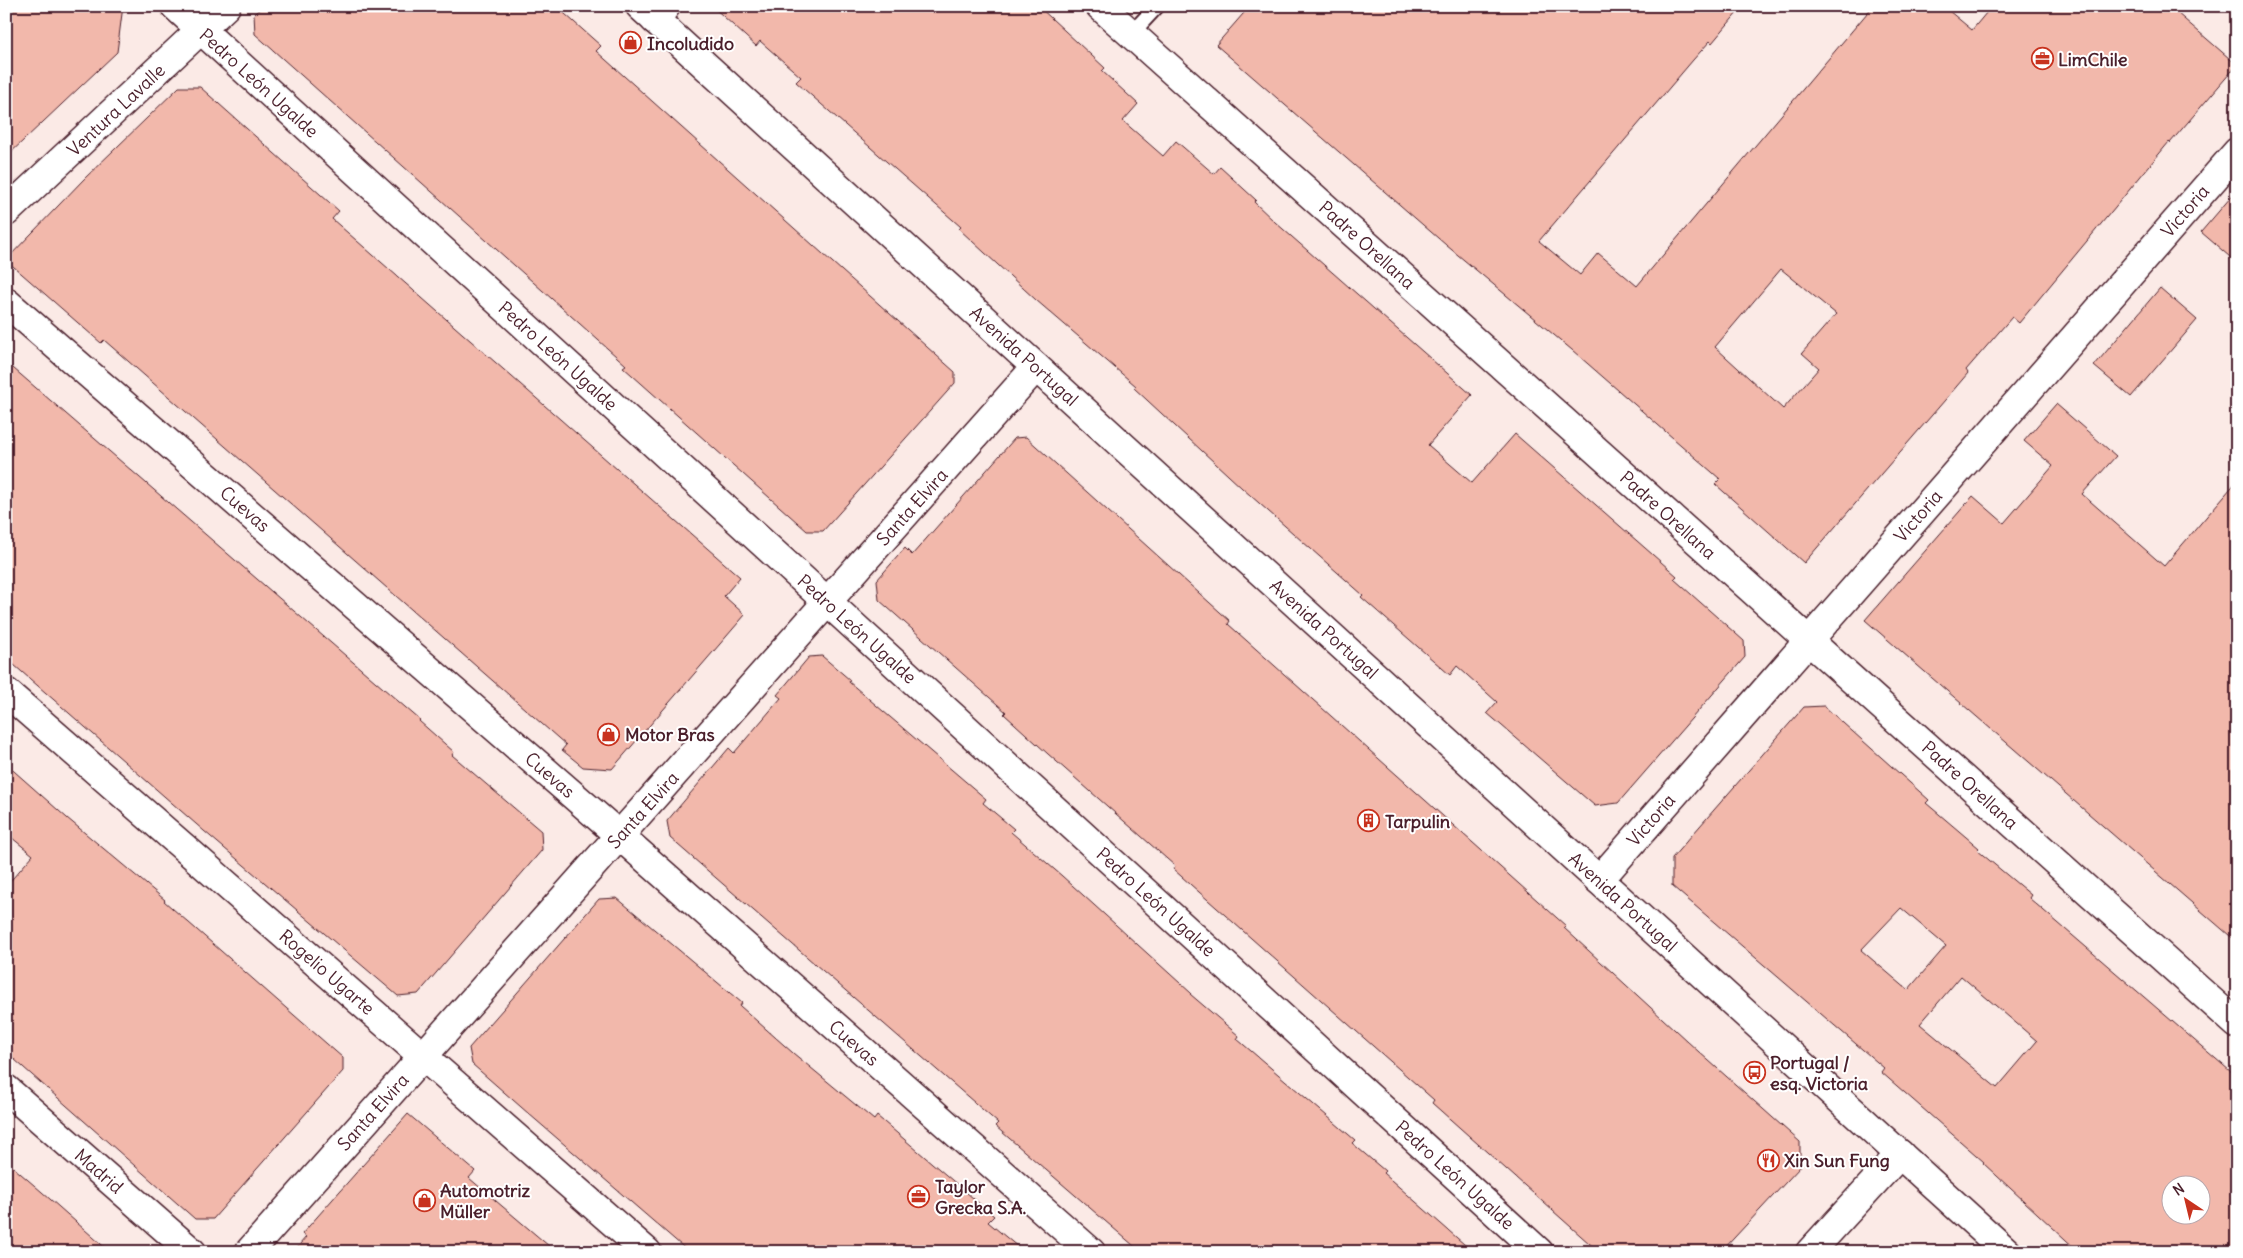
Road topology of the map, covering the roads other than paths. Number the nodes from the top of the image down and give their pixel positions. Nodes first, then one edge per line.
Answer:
1 (175, 6) edge
2 (226, 6) edge
3 (1100, 6) edge
4 (1157, 6) edge
5 (654, 11) edge
6 (201, 30) junction
7 (1131, 34) junction
8 (2237, 152) edge
9 (6, 212) edge
10 (6, 302) edge
11 (1036, 367) junction
12 (828, 602) junction
13 (1809, 641) junction
14 (6, 692) edge
15 (620, 836) junction
16 (1599, 880) junction
17 (2237, 1024) edge
18 (424, 1056) junction
19 (6, 1089) edge
20 (1900, 1154) junction
21 (192, 1252) edge
22 (249, 1252) edge
23 (647, 1252) edge
24 (1091, 1252) edge
25 (1539, 1252) edge
26 (1810, 1252) edge
27 (2007, 1252) edge

1 - 6 street, Pedro León Ugalde
2 - 6 street, Ventura Lavalle
3 - 7 street, Padre Orellana
4 - 7 lane
5 - 11 street, Avenida Portugal
6 - 9 street, Ventura Lavalle
6 - 12 street, Pedro León Ugalde
7 - 13 street, Padre Orellana
8 - 13 street, Victoria
10 - 15 street, Cuevas
11 - 12 street, Santa Elvira
11 - 16 street, Avenida Portugal
12 - 15 street, Santa Elvira
12 - 25 street, Pedro León Ugalde
13 - 16 street, Victoria
13 - 17 street, Padre Orellana
14 - 18 street, Rogelio Ugarte
15 - 18 street, Santa Elvira
15 - 24 street, Cuevas
16 - 20 street, Avenida Portugal
18 - 22 street, Santa Elvira
18 - 23 street, Rogelio Ugarte
19 - 21 street, Madrid
20 - 26 street
20 - 27 street, Avenida Portugal

